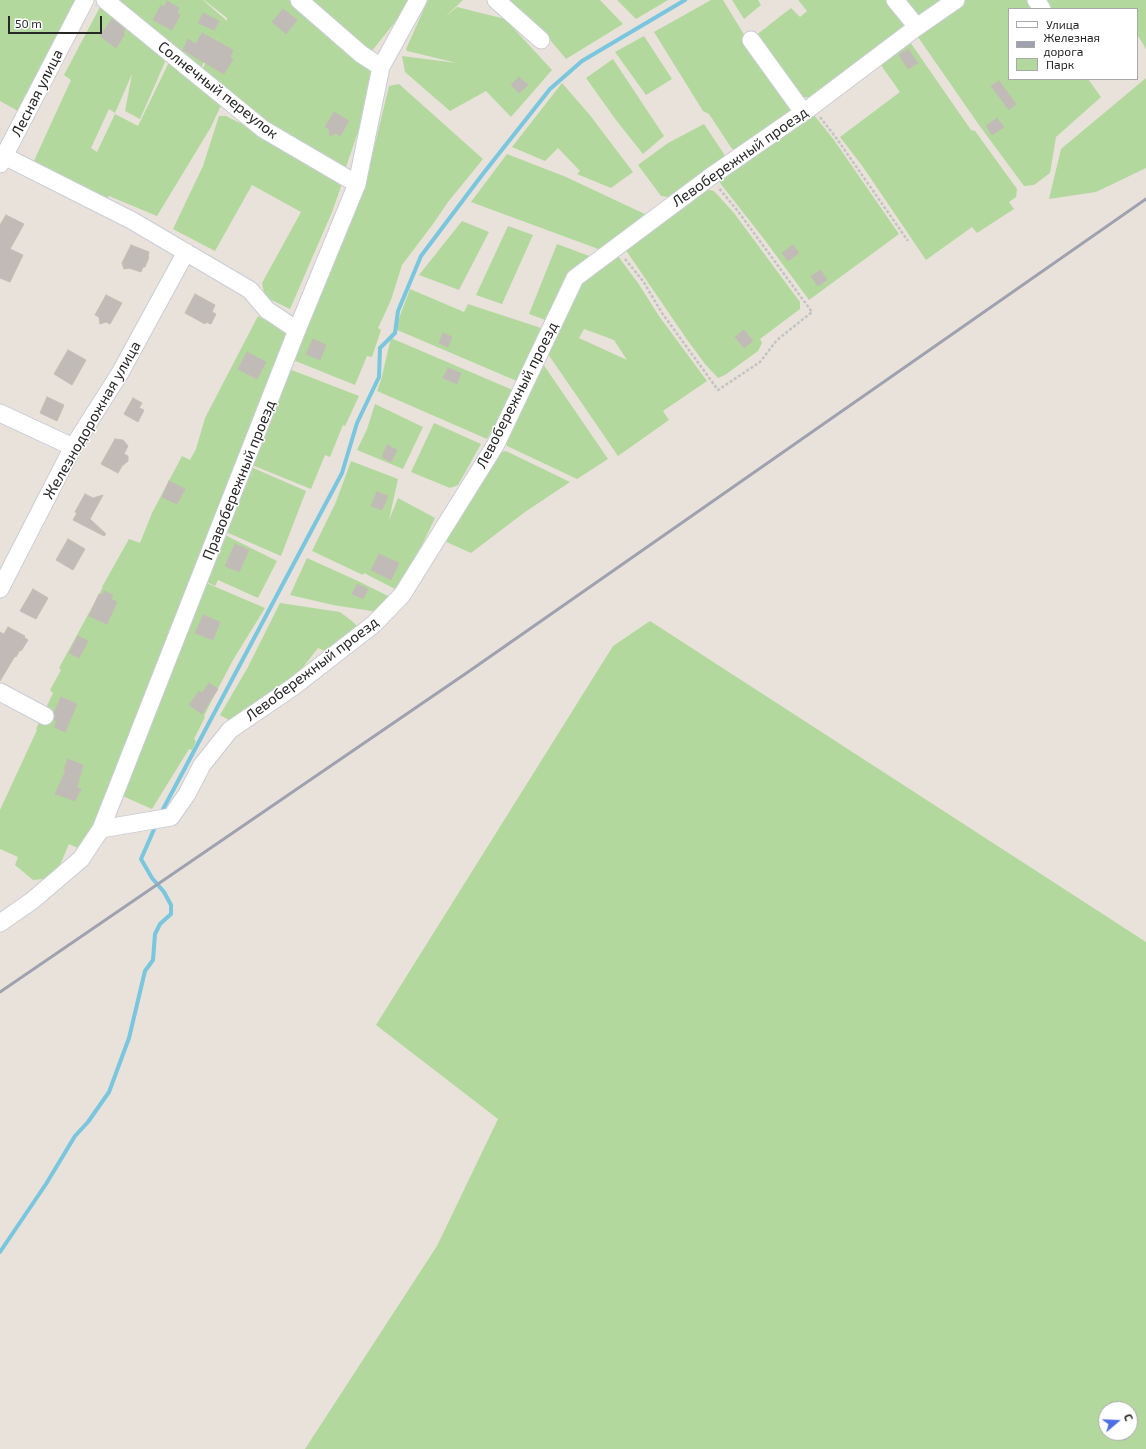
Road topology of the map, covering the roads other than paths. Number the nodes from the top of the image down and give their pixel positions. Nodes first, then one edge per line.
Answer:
1 (85, 0) edge
2 (104, 0) edge
3 (299, 0) edge
4 (418, 0) edge
5 (496, 0) edge
6 (895, 0) edge
7 (956, 0) edge
8 (917, 27) junction
9 (541, 40) dead end
10 (751, 40) dead end
11 (381, 68) junction
12 (807, 109) junction
13 (2, 160) edge
14 (357, 184) junction
15 (186, 252) junction
16 (297, 330) junction
17 (0, 413) edge
18 (73, 447) junction
19 (0, 589) edge
20 (0, 692) edge
21 (45, 716) dead end
22 (101, 829) junction
23 (0, 923) edge

1 - 13 street, Лесная улица
2 - 14 street, Солнечный переулок
3 - 11 street
4 - 11 street, Правобережный проезд
5 - 9 street
6 - 8 street
7 - 8 street, Левобережный проезд
8 - 12 street, Левобережный проезд
10 - 12 street
11 - 14 street, Правобережный проезд
12 - 22 street, Левобережный проезд
13 - 15 street
14 - 16 street, Правобережный проезд
15 - 16 street
15 - 18 street, Железнодорожная улица
16 - 22 street, Правобережный проезд
17 - 18 street
18 - 19 street, Железнодорожная улица
20 - 21 street
22 - 23 street, Правобережный проезд

